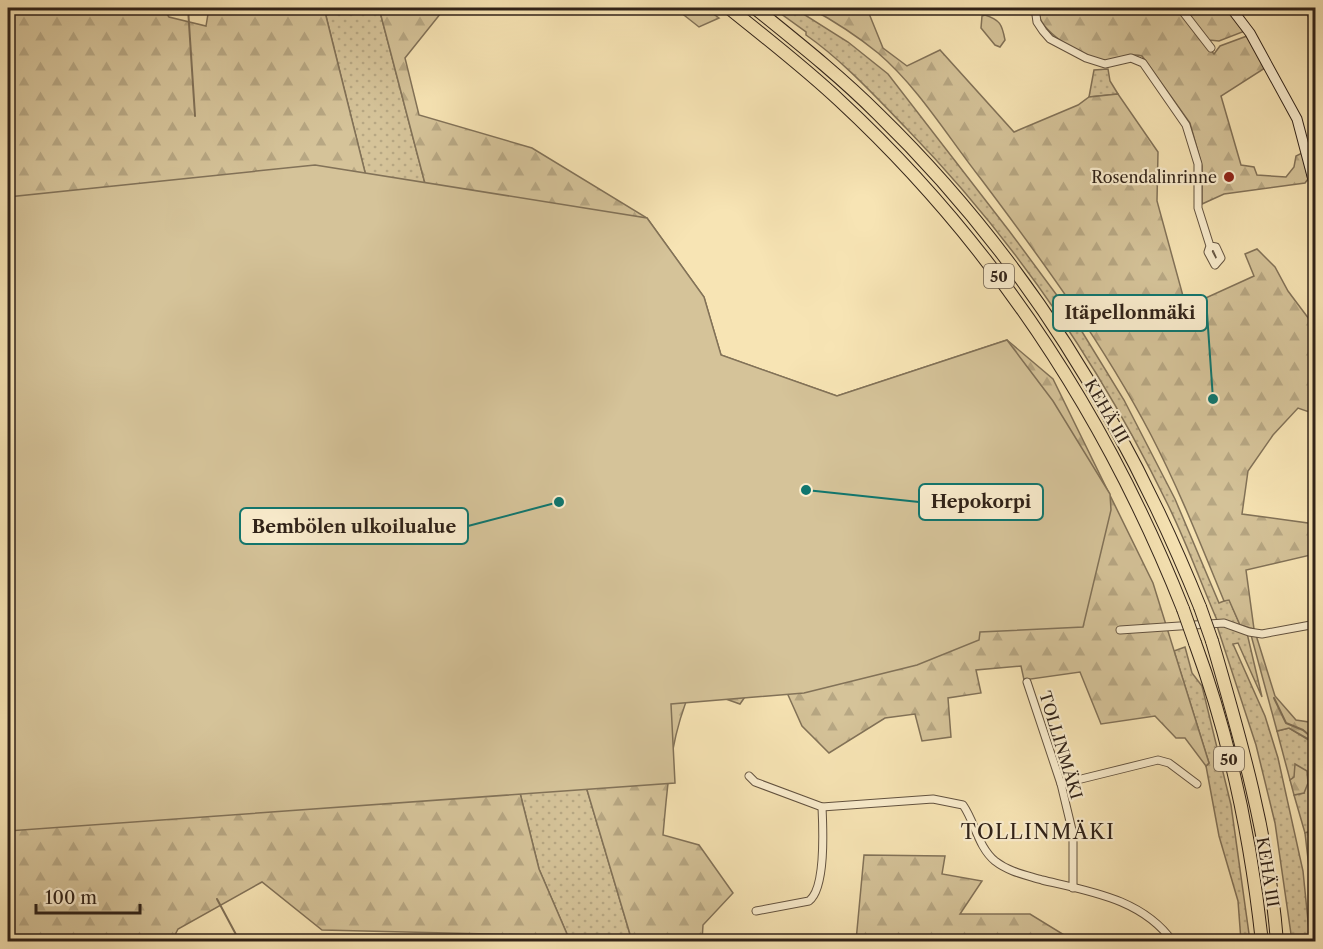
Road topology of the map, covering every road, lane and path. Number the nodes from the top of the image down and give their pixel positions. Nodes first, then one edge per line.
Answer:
1 (729, 8) edge
2 (755, 8) edge
3 (1035, 8) edge
4 (1180, 8) edge
5 (1231, 8) edge
6 (1308, 8) edge
7 (1316, 23) edge
8 (1211, 48) dead end
9 (1316, 191) edge
10 (1210, 246) dead end
11 (1316, 624) edge
12 (1120, 630) dead end
13 (1027, 682) dead end
14 (749, 776) dead end
15 (1060, 784) junction
16 (1197, 784) dead end
17 (822, 807) junction
18 (1073, 888) junction
19 (756, 911) dead end
20 (1173, 942) edge
21 (1262, 942) edge
22 (1278, 942) edge

1 - 21 highway, KEHÄ III / 50, bridge
2 - 22 highway, KEHÄ III / 50, bridge
3 - 10 street
4 - 8 street
5 - 9 main road
6 - 7 street
11 - 12 street
13 - 15 street, TOLLINMÄKI
14 - 17 street
15 - 16 street
15 - 18 street, TOLLINMÄKI
17 - 18 street
17 - 19 street
18 - 20 street

